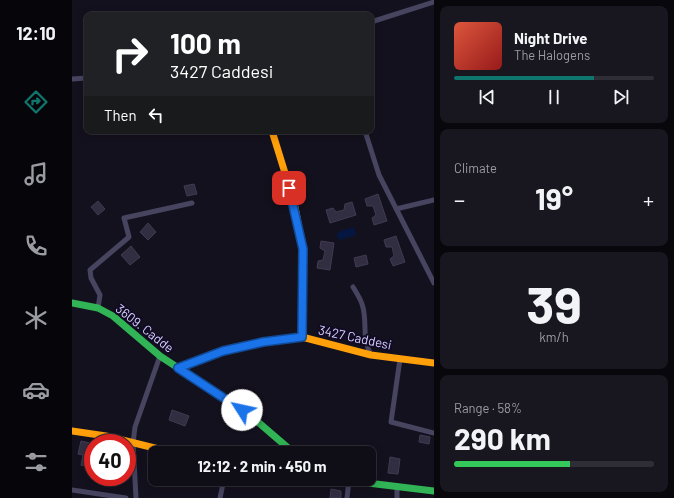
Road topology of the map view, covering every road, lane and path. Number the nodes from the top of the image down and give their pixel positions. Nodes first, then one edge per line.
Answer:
1 (434, 2) edge
2 (374, 21) edge
3 (84, 78) edge
4 (72, 79) edge
5 (273, 134) edge
6 (366, 134) edge
7 (434, 200) edge
8 (192, 203) dead end
9 (396, 209) junction
10 (434, 283) edge
11 (353, 287) dead end
12 (72, 303) edge
13 (98, 308) junction
14 (302, 337) junction
15 (372, 355) junction
16 (160, 356) junction
17 (400, 358) junction
18 (434, 363) edge
19 (178, 368) junction
20 (72, 431) edge
21 (434, 433) edge
22 (87, 434) edge
23 (135, 434) edge
24 (136, 444) edge
25 (286, 446) edge
26 (148, 447) edge
27 (376, 483) edge
28 (135, 486) edge
29 (223, 486) edge
30 (348, 486) edge
31 (397, 486) junction
32 (72, 490) edge
33 (434, 491) edge
34 (126, 498) edge
35 (136, 498) edge
36 (220, 498) edge
37 (347, 498) edge
38 (397, 498) edge

1 - 2 street
3 - 4 street
5 - 14 street
6 - 9 street
7 - 9 street
8 - 13 street
9 - 10 street
11 - 15 street
12 - 13 street, 3609. Cadde
13 - 16 street, 3609. Cadde
14 - 15 street, 3427 Caddesi
14 - 19 street, 3427 Caddesi
15 - 17 street, 3427 Caddesi
16 - 19 street, 3609. Cadde
16 - 23 street
17 - 18 street, 3427 Caddesi
17 - 21 street
19 - 25 street, 3609. Cadde
20 - 22 street
24 - 26 street
27 - 31 street
28 - 35 street
29 - 36 street
30 - 37 street
31 - 33 street
31 - 38 street
32 - 34 street

